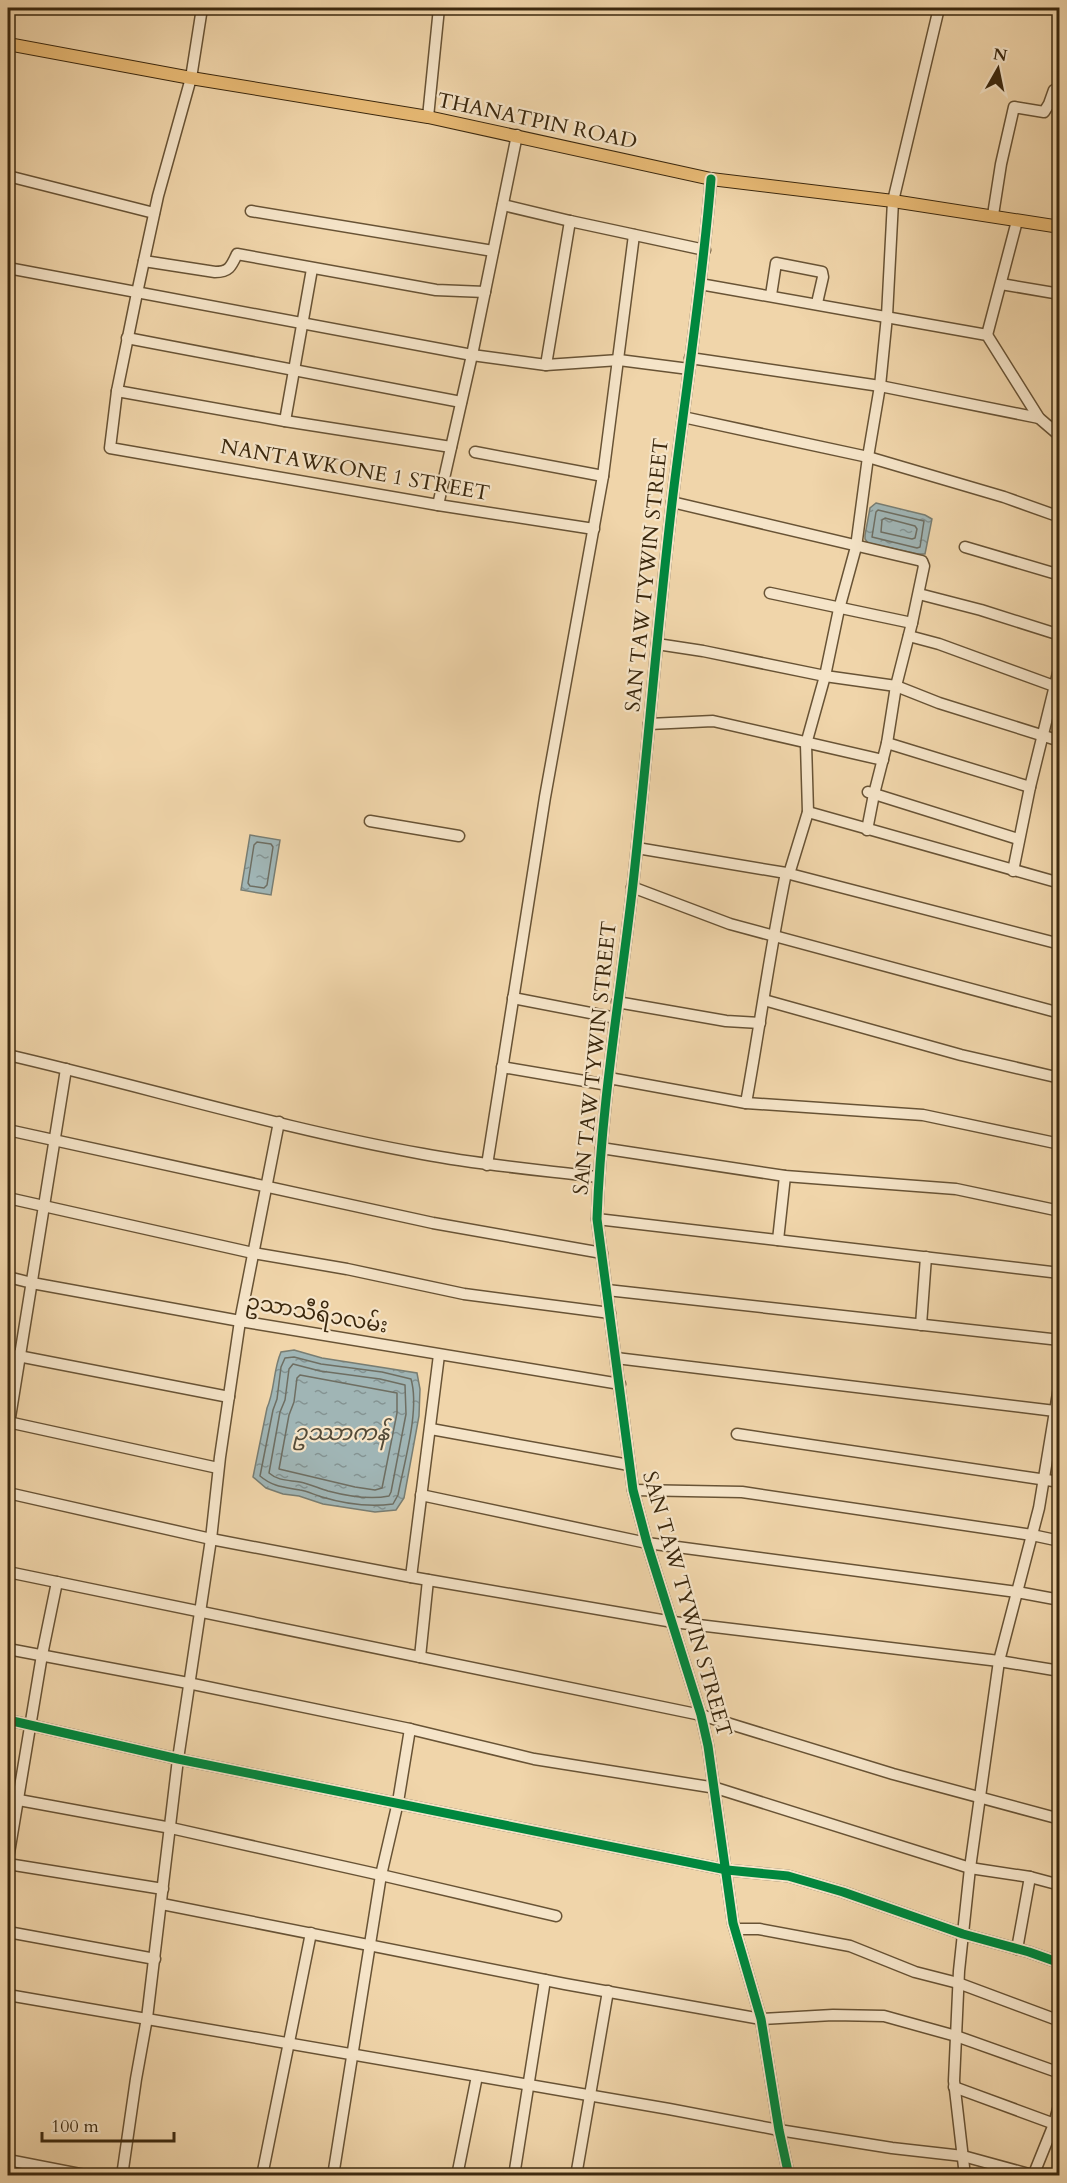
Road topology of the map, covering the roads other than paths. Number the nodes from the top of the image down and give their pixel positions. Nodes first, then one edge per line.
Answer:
1 (202, 8) edge
2 (439, 8) edge
3 (939, 8) edge
4 (8, 44) edge
5 (191, 78) junction
6 (1054, 90) dead end
7 (428, 117) junction
8 (517, 135) junction
9 (8, 176) edge
10 (711, 180) junction
11 (893, 201) junction
12 (502, 205) junction
13 (251, 211) dead end
14 (154, 213) junction
15 (993, 216) junction
16 (1017, 220) junction
17 (570, 221) junction
18 (1059, 227) edge
19 (634, 235) junction
20 (705, 250) junction
21 (493, 251) junction
22 (144, 261) junction
23 (8, 268) edge
24 (312, 268) junction
25 (700, 284) junction
26 (1001, 284) junction
27 (485, 292) junction
28 (137, 293) junction
29 (1059, 294) edge
30 (771, 295) junction
31 (817, 303) junction
32 (887, 316) junction
33 (303, 323) junction
34 (987, 335) junction
35 (127, 338) junction
36 (472, 355) junction
37 (619, 360) junction
38 (690, 364) junction
39 (546, 365) junction
40 (294, 370) junction
41 (880, 386) junction
42 (117, 391) junction
43 (461, 402) junction
44 (683, 417) junction
45 (1039, 418) junction
46 (285, 421) junction
47 (1059, 436) edge
48 (451, 447) junction
49 (475, 452) dead end
50 (868, 457) junction
51 (603, 476) junction
52 (672, 502) junction
53 (438, 505) junction
54 (1059, 517) edge
55 (594, 530) junction
56 (856, 547) junction
57 (965, 547) dead end
58 (1059, 575) edge
59 (770, 593) dead end
60 (919, 594) junction
61 (839, 609) junction
62 (912, 623) junction
63 (1059, 635) edge
64 (909, 636) junction
65 (657, 644) junction
66 (1059, 665) edge
67 (825, 676) junction
68 (896, 686) junction
69 (1054, 686) junction
70 (649, 724) junction
71 (1042, 737) junction
72 (1059, 741) edge
73 (888, 743) junction
74 (806, 744) junction
75 (883, 760) junction
76 (1030, 787) junction
77 (871, 793) junction
78 (808, 812) junction
79 (370, 821) dead end
80 (867, 830) junction
81 (459, 836) dead end
82 (1018, 839) junction
83 (637, 848) junction
84 (1013, 871) junction
85 (788, 873) junction
86 (1059, 883) edge
87 (632, 887) junction
88 (773, 934) junction
89 (1059, 944) edge
90 (513, 998) junction
91 (764, 1000) junction
92 (618, 1002) junction
93 (1059, 1013) edge
94 (616, 1018) junction
95 (760, 1023) junction
96 (8, 1055) edge
97 (502, 1068) junction
98 (66, 1069) junction
99 (1059, 1078) edge
100 (608, 1081) junction
101 (746, 1103) junction
102 (279, 1122) junction
103 (8, 1130) edge
104 (54, 1142) junction
105 (1059, 1144) edge
106 (601, 1148) junction
107 (487, 1165) junction
108 (786, 1176) junction
109 (598, 1177) junction
110 (264, 1186) junction
111 (8, 1198) edge
112 (44, 1206) junction
113 (1059, 1211) edge
114 (597, 1219) junction
115 (778, 1240) junction
116 (253, 1253) junction
117 (602, 1253) junction
118 (926, 1257) junction
119 (1059, 1273) edge
120 (8, 1277) edge
121 (32, 1283) junction
122 (607, 1290) junction
123 (610, 1313) junction
124 (240, 1321) junction
125 (921, 1325) junction
126 (1059, 1341) edge
127 (8, 1353) edge
128 (439, 1355) junction
129 (20, 1356) junction
130 (616, 1358) junction
131 (1059, 1381) edge
132 (620, 1384) junction
133 (229, 1397) junction
134 (1055, 1412) junction
135 (8, 1425) edge
136 (431, 1429) junction
137 (736, 1434) dead end
138 (629, 1465) junction
139 (218, 1468) junction
140 (1043, 1478) junction
141 (1059, 1482) edge
142 (633, 1490) junction
143 (8, 1493) edge
144 (421, 1495) junction
145 (1032, 1535) junction
146 (211, 1539) junction
147 (1059, 1541) edge
148 (647, 1543) junction
149 (8, 1572) edge
150 (411, 1577) junction
151 (428, 1580) junction
152 (57, 1582) junction
153 (1017, 1592) junction
154 (1059, 1600) edge
155 (200, 1611) junction
156 (673, 1622) junction
157 (8, 1649) edge
158 (42, 1655) junction
159 (420, 1657) junction
160 (999, 1661) junction
161 (1059, 1671) edge
162 (188, 1683) junction
163 (701, 1715) junction
164 (8, 1720) edge
165 (30, 1725) junction
166 (410, 1729) junction
167 (178, 1759) junction
168 (716, 1788) junction
169 (12, 1799) edge
170 (981, 1799) junction
171 (398, 1802) junction
172 (1059, 1819) edge
173 (171, 1828) junction
174 (8, 1859) edge
175 (8, 1864) edge
176 (970, 1868) junction
177 (727, 1870) junction
178 (381, 1875) junction
179 (1030, 1877) junction
180 (1059, 1885) edge
181 (163, 1889) junction
182 (162, 1904) junction
183 (555, 1916) dead end
184 (735, 1929) junction
185 (8, 1932) edge
186 (311, 1933) junction
187 (963, 1934) junction
188 (369, 1945) junction
189 (1017, 1948) junction
190 (155, 1959) junction
191 (1059, 1963) edge
192 (545, 1980) junction
193 (958, 1983) junction
194 (608, 1991) junction
195 (8, 1995) edge
196 (147, 2018) junction
197 (761, 2019) junction
198 (1059, 2021) edge
199 (956, 2036) junction
200 (290, 2043) junction
201 (352, 2054) junction
202 (1059, 2073) edge
203 (477, 2076) junction
204 (528, 2085) junction
205 (954, 2088) junction
206 (590, 2096) junction
207 (1059, 2102) edge
208 (1057, 2125) edge
209 (779, 2130) junction
210 (963, 2156) junction
211 (8, 2160) edge
212 (90, 2175) edge
213 (122, 2175) edge
214 (262, 2175) edge
215 (333, 2175) edge
216 (457, 2175) edge
217 (514, 2175) edge
218 (576, 2175) edge
219 (789, 2175) edge
220 (965, 2175) edge
221 (1034, 2175) edge

1 - 5 street
2 - 7 street
3 - 11 street
4 - 5 main road, THANATPIN ROAD
5 - 7 main road, THANATPIN ROAD
5 - 14 street
6 - 15 street
7 - 8 main road, THANATPIN ROAD
8 - 10 main road, THANATPIN ROAD
8 - 12 street
9 - 14 street
10 - 11 main road, THANATPIN ROAD
10 - 20 street, SAN TAW TYWIN STREET
11 - 15 main road, THANATPIN ROAD
11 - 32 street
12 - 17 street
12 - 21 street
13 - 21 street
14 - 22 street
15 - 16 main road, THANATPIN ROAD
16 - 18 main road, THANATPIN ROAD
16 - 26 street
17 - 19 street
17 - 39 street
19 - 20 street
19 - 37 street
20 - 25 street, SAN TAW TYWIN STREET
21 - 27 street
22 - 24 street
22 - 28 street
23 - 28 street
24 - 27 street
24 - 33 street
25 - 30 street
25 - 38 street, SAN TAW TYWIN STREET
26 - 29 street
26 - 34 street
27 - 36 street
28 - 33 street
28 - 35 street
30 - 31 street
30 - 31 street
31 - 32 street
32 - 34 street
32 - 41 street
33 - 36 street
33 - 40 street
34 - 45 street
35 - 40 street
35 - 42 street
36 - 39 street
36 - 43 street
37 - 38 street
37 - 39 street
37 - 51 street
38 - 41 street
38 - 44 street, SAN TAW TYWIN STREET
40 - 43 street
40 - 46 street
41 - 45 street
41 - 50 street
42 - 46 street
42 - 53 street, NANTAWKONE 1 STREET
43 - 48 street
44 - 50 street
44 - 52 street, SAN TAW TYWIN STREET
45 - 47 street
46 - 48 street
48 - 53 street
49 - 51 street
50 - 54 street
50 - 56 street
51 - 55 street
52 - 56 street
52 - 65 street, SAN TAW TYWIN STREET
53 - 55 street, NANTAWKONE 1 STREET
55 - 90 street
56 - 60 street
56 - 61 street
57 - 58 street
59 - 61 street
60 - 62 street
60 - 63 street
61 - 62 street
61 - 67 street
62 - 64 street
64 - 68 street
64 - 69 street
65 - 67 street
65 - 70 street, SAN TAW TYWIN STREET
66 - 69 street
67 - 68 street
67 - 74 street
68 - 71 street
68 - 73 street
69 - 71 street
70 - 74 street
70 - 83 street, SAN TAW TYWIN STREET
71 - 72 street
71 - 76 street
73 - 75 street
73 - 76 street
74 - 75 street
74 - 78 street
75 - 77 street
76 - 82 street
77 - 80 street
77 - 82 street
78 - 80 street
78 - 85 street
79 - 81 street
80 - 84 street
82 - 84 street
83 - 85 street
83 - 87 street, SAN TAW TYWIN STREET
84 - 86 street
85 - 88 street
85 - 89 street
87 - 88 street
87 - 92 street, SAN TAW TYWIN STREET
88 - 91 street
88 - 93 street
90 - 94 street
90 - 97 street
91 - 95 street
91 - 99 street
92 - 94 street, SAN TAW TYWIN STREET
92 - 95 street
94 - 100 street, SAN TAW TYWIN STREET
95 - 101 street
96 - 98 street
97 - 100 street
97 - 107 street
98 - 102 street
98 - 104 street
100 - 101 street
100 - 106 street, SAN TAW TYWIN STREET
101 - 105 street
102 - 107 street
102 - 110 street
103 - 104 street
104 - 110 street
104 - 112 street
106 - 108 street
106 - 109 street, SAN TAW TYWIN STREET
107 - 109 street
108 - 113 street
108 - 115 street
109 - 114 street, SAN TAW TYWIN STREET
110 - 116 street
110 - 117 street
111 - 112 street
112 - 116 street
112 - 121 street
114 - 115 street
114 - 117 street, SAN TAW TYWIN STREET
115 - 118 street
116 - 123 street
116 - 124 street
117 - 122 street, SAN TAW TYWIN STREET
118 - 119 street
118 - 125 street
120 - 121 street, ဥသာသီရိ၁လမ်း
121 - 124 street, ဥသာသီရိ၁လမ်း
121 - 129 street
122 - 123 street, SAN TAW TYWIN STREET
122 - 125 street
123 - 130 street, SAN TAW TYWIN STREET
124 - 128 street, ဥသာသီရိ၁လမ်း
124 - 133 street
125 - 126 street
127 - 129 street
128 - 132 street, ဥသာသီရိ၁လမ်း
128 - 136 street
129 - 133 street
129 - 135 street
130 - 132 street, SAN TAW TYWIN STREET
130 - 134 street
131 - 134 street
132 - 138 street, SAN TAW TYWIN STREET
133 - 139 street
134 - 140 street
135 - 139 street
136 - 138 street
136 - 144 street
137 - 140 street
138 - 142 street, SAN TAW TYWIN STREET
139 - 146 street
140 - 141 street
140 - 145 street
142 - 145 street
142 - 148 street, SAN TAW TYWIN STREET
143 - 146 street
144 - 148 street
144 - 150 street
145 - 147 street
145 - 153 street
146 - 150 street
146 - 155 street
148 - 153 street
148 - 156 street, SAN TAW TYWIN STREET
149 - 152 street
150 - 151 street
151 - 156 street
151 - 159 street
152 - 155 street
152 - 158 street
153 - 154 street
153 - 160 street
155 - 159 street
155 - 162 street
156 - 160 street
156 - 163 street, SAN TAW TYWIN STREET
157 - 158 street
158 - 162 street
158 - 165 street
159 - 163 street
160 - 161 street
160 - 170 street
162 - 166 street
162 - 167 street
163 - 168 street, SAN TAW TYWIN STREET
163 - 170 street
164 - 165 street
165 - 167 street
165 - 169 street
166 - 168 street
166 - 171 street
167 - 171 street
167 - 173 street
168 - 176 street
168 - 177 street, SAN TAW TYWIN STREET
169 - 173 street
169 - 174 street
170 - 172 street
170 - 176 street
171 - 177 street
171 - 178 street
173 - 178 street
173 - 181 street
175 - 181 street
176 - 179 street
176 - 187 street
177 - 184 street, SAN TAW TYWIN STREET
177 - 187 street
178 - 183 street
178 - 188 street
179 - 180 street
179 - 189 street
181 - 182 street
182 - 186 street
182 - 190 street
184 - 193 street
184 - 197 street, SAN TAW TYWIN STREET
185 - 190 street
186 - 188 street
186 - 200 street
187 - 189 street
187 - 193 street
188 - 192 street
188 - 201 street
189 - 191 street
190 - 196 street
192 - 194 street
192 - 204 street
193 - 198 street
193 - 199 street
194 - 197 street
194 - 206 street
195 - 196 street
196 - 200 street
196 - 213 street
197 - 199 street
197 - 209 street, SAN TAW TYWIN STREET
199 - 202 street
199 - 205 street
200 - 201 street
200 - 214 street
201 - 203 street
201 - 215 street
203 - 204 street
203 - 216 street
204 - 206 street
204 - 217 street
205 - 208 street
205 - 210 street
206 - 209 street
206 - 218 street
207 - 208 street
208 - 221 street
209 - 210 street
209 - 219 street, SAN TAW TYWIN STREET
210 - 220 street
210 - 221 street
211 - 212 street

